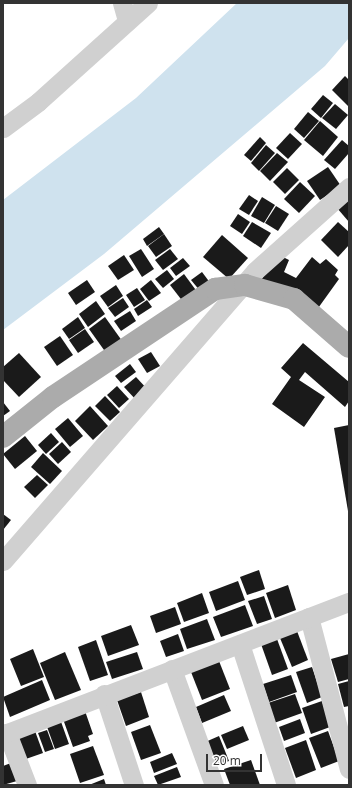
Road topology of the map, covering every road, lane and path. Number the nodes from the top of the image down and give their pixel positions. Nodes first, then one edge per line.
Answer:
1 (122, 3) edge
2 (148, 3) edge
3 (127, 21) junction
4 (3, 128) edge
5 (349, 187) edge
6 (244, 286) junction
7 (349, 347) edge
8 (3, 437) edge
9 (3, 561) edge
10 (349, 602) edge
11 (309, 617) junction
12 (240, 644) junction
13 (172, 669) junction
14 (104, 694) junction
15 (349, 769) edge
16 (27, 785) edge
17 (134, 785) edge
18 (214, 785) edge
19 (286, 785) edge

1 - 3 street
2 - 3 street
3 - 4 street
5 - 6 street
6 - 7 main road
6 - 8 main road
6 - 9 street
10 - 11 street
11 - 12 street
11 - 15 street
12 - 13 street
12 - 19 street
13 - 14 street
13 - 18 street
14 - 16 street
14 - 17 street

